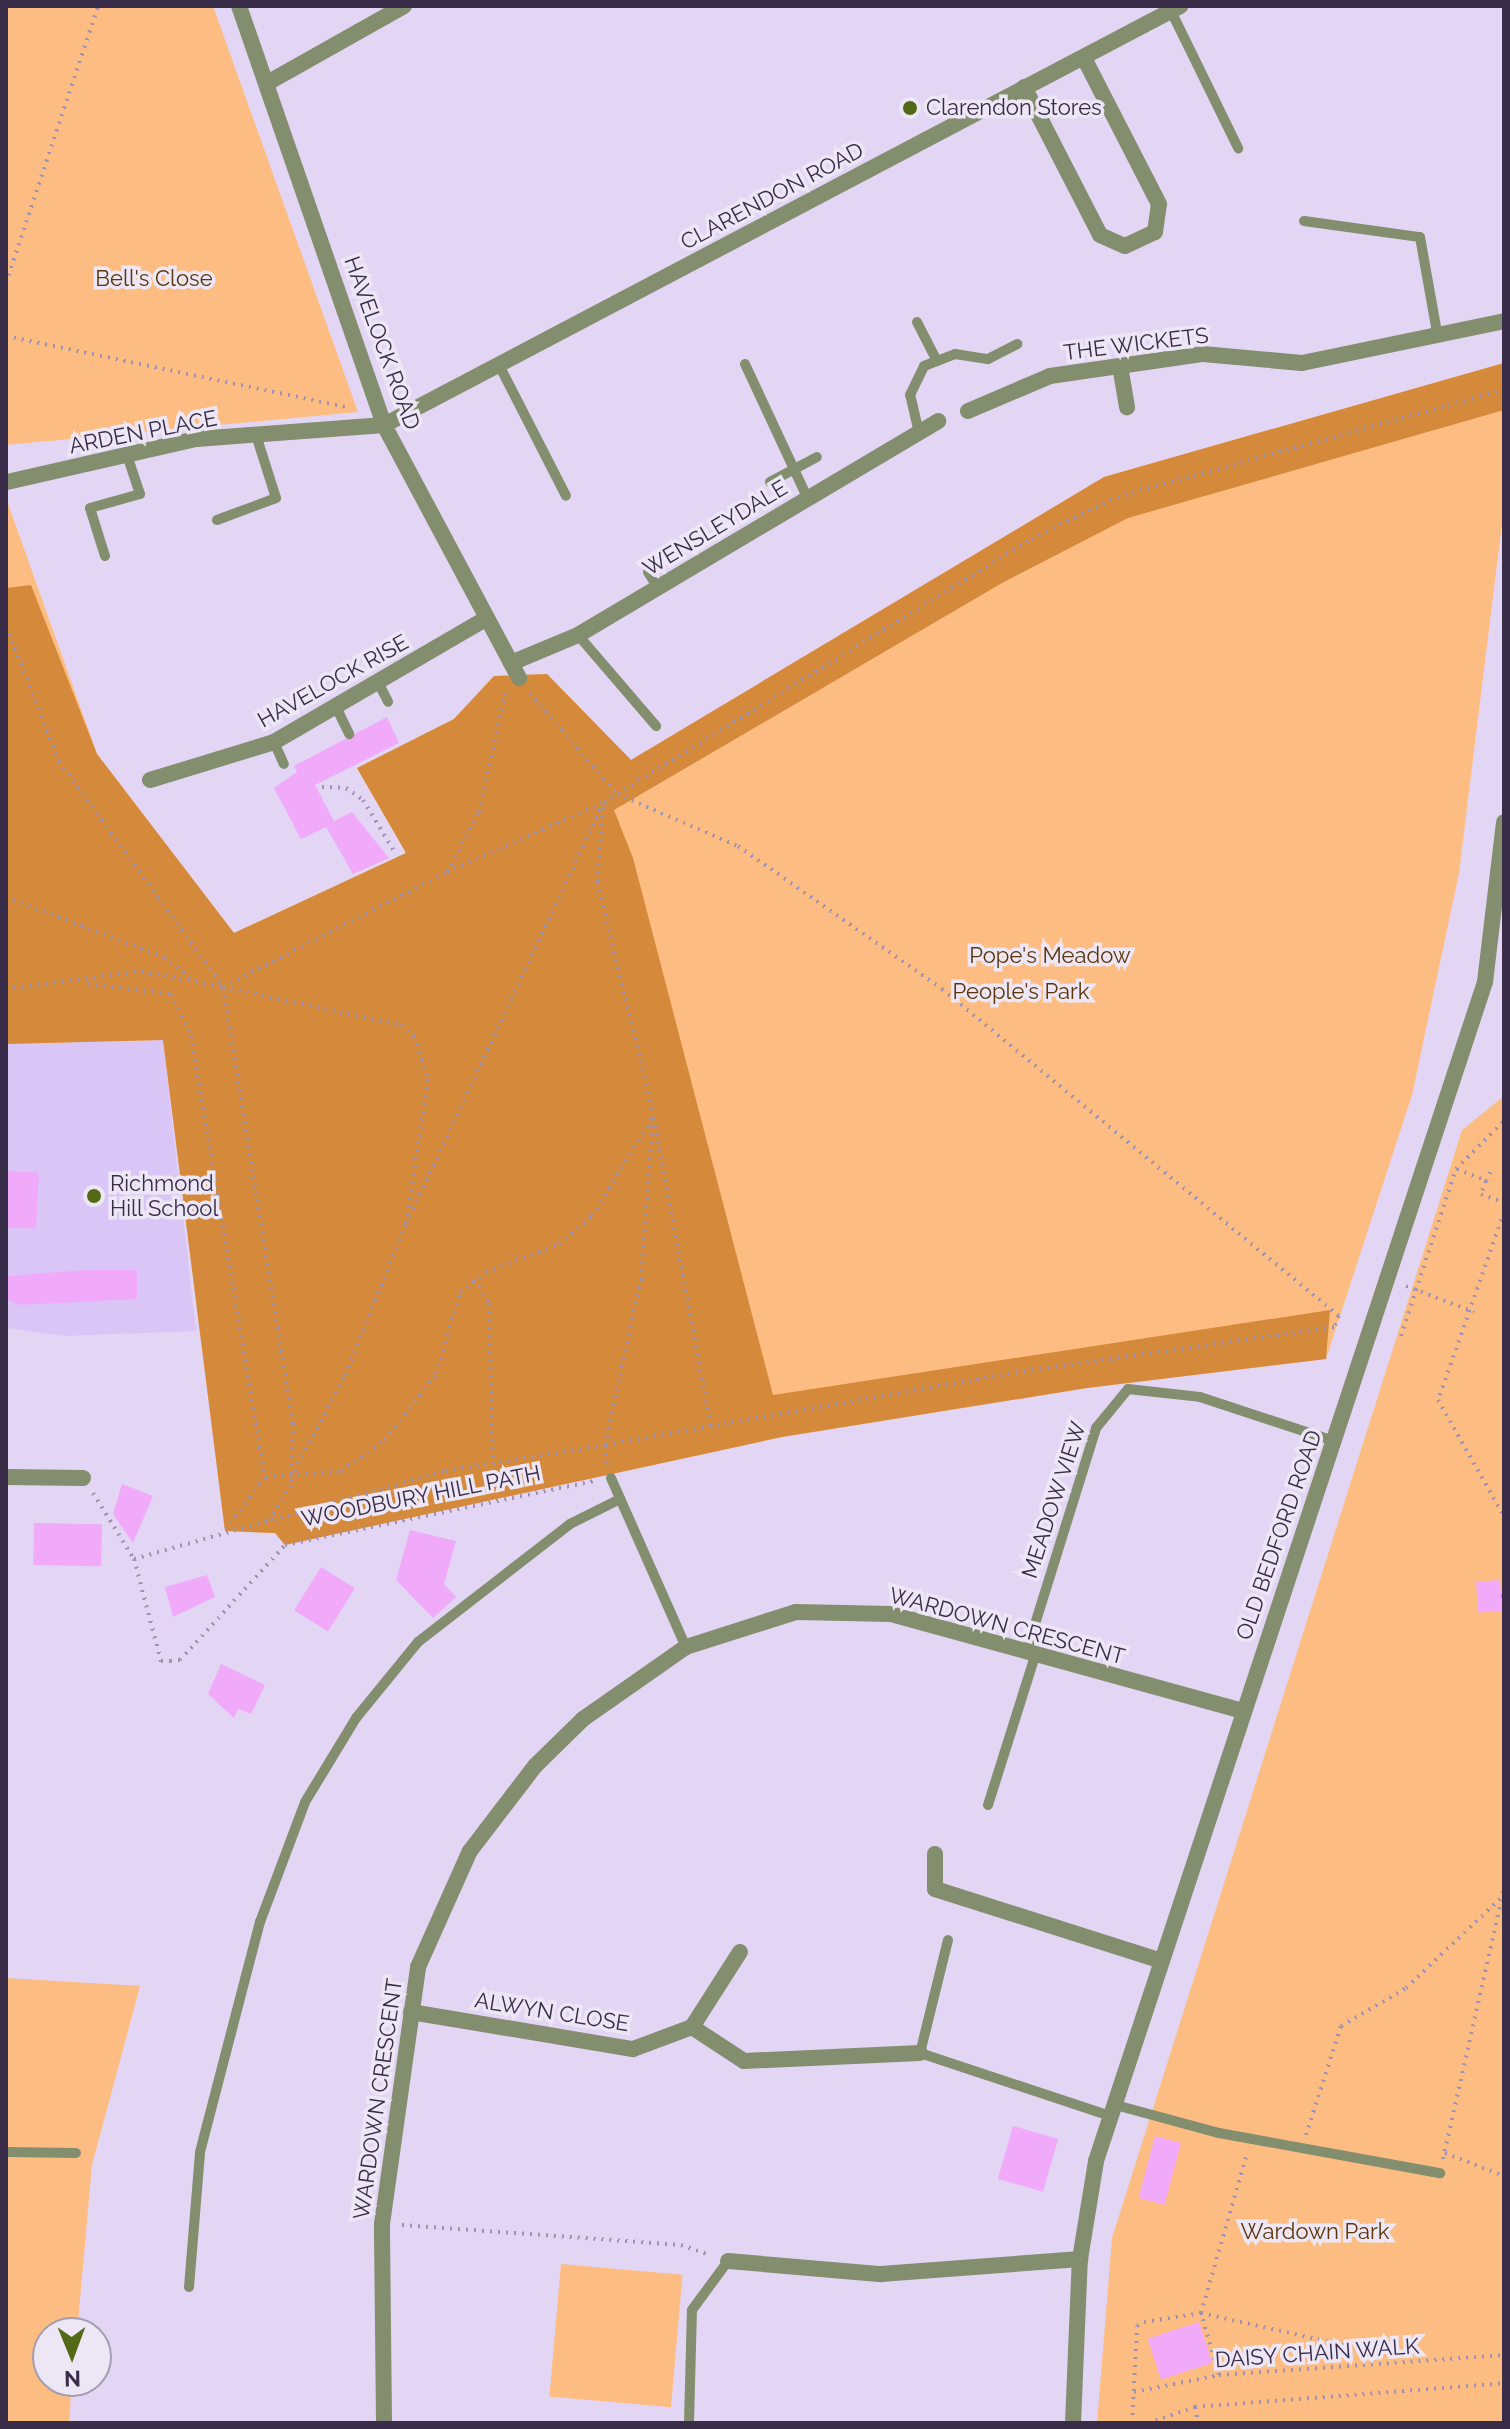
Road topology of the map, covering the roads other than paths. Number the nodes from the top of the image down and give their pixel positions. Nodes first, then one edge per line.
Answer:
1 (239, 6) edge
2 (404, 6) edge
3 (1175, 8) edge
4 (1084, 58) junction
5 (269, 82) junction
6 (1024, 87) junction
7 (1238, 148) dead end
8 (1304, 221) dead end
9 (1504, 321) edge
10 (917, 322) dead end
11 (1437, 332) junction
12 (1017, 344) dead end
13 (937, 361) junction
14 (498, 363) junction
15 (745, 364) dead end
16 (1120, 366) junction
17 (1127, 407) dead end
18 (968, 411) dead end
19 (382, 419) junction
20 (938, 421) dead end
21 (919, 433) junction
22 (256, 435) junction
23 (127, 455) junction
24 (817, 457) dead end
25 (794, 469) junction
26 (7, 482) edge
27 (770, 482) dead end
28 (566, 496) dead end
29 (808, 499) junction
30 (217, 520) dead end
31 (105, 556) dead end
32 (648, 572) dead end
33 (658, 588) junction
34 (484, 620) junction
35 (578, 635) junction
36 (515, 671) joint
37 (379, 684) junction
38 (388, 702) dead end
39 (337, 709) junction
40 (656, 726) dead end
41 (349, 734) dead end
42 (274, 742) junction
43 (284, 764) dead end
44 (150, 780) dead end
45 (1504, 822) edge
46 (1334, 1441) junction
47 (6, 1477) edge
48 (83, 1478) road end
49 (611, 1478) road end
50 (620, 1499) junction
51 (686, 1647) junction
52 (1031, 1654) junction
53 (1243, 1711) junction
54 (988, 1805) dead end
55 (935, 1854) dead end
56 (948, 1940) dead end
57 (740, 1952) dead end
58 (1159, 1960) junction
59 (411, 2012) junction
60 (692, 2027) junction
61 (920, 2053) junction
62 (1110, 2110) junction
63 (6, 2152) edge
64 (76, 2153) dead end
65 (1440, 2173) road end
66 (1080, 2259) junction
67 (728, 2261) joint
68 (189, 2287) dead end
69 (384, 2423) edge
70 (689, 2423) edge
71 (1073, 2423) edge

1 - 5 street, HAVELOCK ROAD
2 - 5 street
3 - 4 street, CLARENDON ROAD
3 - 7 lane
4 - 6 street, CLARENDON ROAD
4 - 6 street
5 - 19 street, HAVELOCK ROAD
6 - 14 street, CLARENDON ROAD
8 - 11 lane
9 - 11 street, THE WICKETS
10 - 13 lane
11 - 16 street, THE WICKETS
12 - 13 lane
13 - 21 lane
14 - 19 street, CLARENDON ROAD
14 - 28 lane
15 - 25 lane
16 - 17 street
16 - 18 street, THE WICKETS
19 - 22 street, ARDEN PLACE
19 - 34 street, HAVELOCK ROAD
20 - 21 street, WENSLEYDALE
21 - 29 street, WENSLEYDALE
22 - 23 street, ARDEN PLACE
22 - 30 lane
23 - 26 street, ARDEN PLACE
23 - 31 lane
24 - 25 lane
25 - 27 lane
25 - 29 lane
29 - 33 street, WENSLEYDALE
32 - 33 lane
33 - 35 street, WENSLEYDALE
34 - 36 street, HAVELOCK ROAD
34 - 37 street, HAVELOCK RISE
35 - 36 street, WENSLEYDALE
35 - 40 lane
37 - 38 lane
37 - 39 street, HAVELOCK RISE
39 - 41 lane
39 - 42 street, HAVELOCK RISE
42 - 43 lane
42 - 44 street, HAVELOCK RISE
45 - 46 street, OLD BEDFORD ROAD
46 - 52 lane, MEADOW VIEW
46 - 53 street, OLD BEDFORD ROAD
47 - 48 street
49 - 50 lane
50 - 51 lane
50 - 68 lane
51 - 52 street, WARDOWN CRESCENT
51 - 59 street, WARDOWN CRESCENT
52 - 53 street, WARDOWN CRESCENT
52 - 54 lane
53 - 58 street, OLD BEDFORD ROAD
55 - 58 street
56 - 61 lane
57 - 60 street
58 - 62 street, OLD BEDFORD ROAD
59 - 60 street, ALWYN CLOSE
59 - 69 street, WARDOWN CRESCENT
60 - 61 street
61 - 62 lane
62 - 65 lane
62 - 66 street, OLD BEDFORD ROAD
63 - 64 lane
66 - 67 street
66 - 71 street, OLD BEDFORD ROAD
67 - 70 lane

